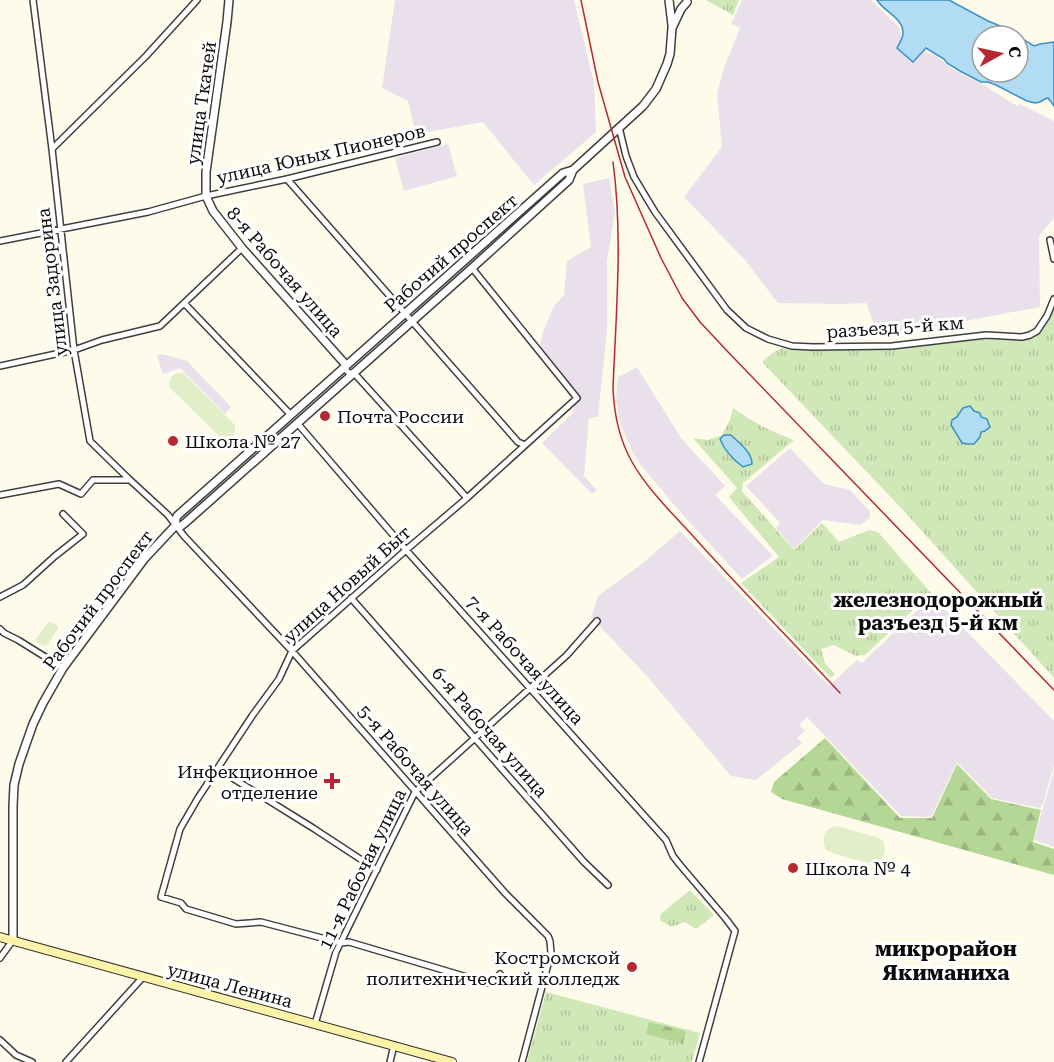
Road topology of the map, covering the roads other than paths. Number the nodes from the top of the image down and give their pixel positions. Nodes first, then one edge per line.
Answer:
1 (33, 0) edge
2 (197, 0) edge
3 (231, 0) edge
4 (671, 0) edge
5 (689, 1) edge
6 (672, 28) junction
7 (619, 127) junction
8 (437, 142) dead end
9 (52, 148) junction
10 (573, 170) junction
11 (286, 179) junction
12 (206, 196) junction
13 (60, 229) junction
14 (1050, 240) dead end
15 (0, 241) edge
16 (242, 248) junction
17 (1054, 259) edge
18 (472, 268) junction
19 (1054, 299) edge
20 (184, 303) junction
21 (405, 313) junction
22 (412, 321) junction
23 (74, 350) junction
24 (349, 363) junction
25 (0, 366) edge
26 (356, 371) junction
27 (291, 415) junction
28 (298, 424) junction
29 (525, 445) junction
30 (130, 480) junction
31 (0, 495) edge
32 (467, 498) junction
33 (63, 514) dead end
34 (175, 526) junction
35 (406, 550) junction
36 (0, 597) edge
37 (351, 598) junction
38 (597, 621) dead end
39 (0, 629) edge
40 (292, 651) junction
41 (63, 668) junction
42 (529, 688) junction
43 (475, 738) junction
44 (218, 769) junction
45 (415, 792) junction
46 (377, 870) junction
47 (608, 885) dead end
48 (0, 937) edge
49 (13, 940) junction
50 (341, 944) junction
51 (0, 958) edge
52 (500, 974) dead end
53 (143, 977) junction
54 (315, 1024) junction
55 (0, 1040) edge
56 (394, 1045) junction
57 (32, 1062) edge
58 (66, 1062) edge
59 (390, 1062) edge
60 (452, 1062) edge
61 (522, 1062) edge
62 (699, 1062) edge

1 - 9 street, улица Задорина
2 - 9 street
3 - 12 street, улица Ткачей
4 - 5 street
4 - 6 street
5 - 6 street, Рабочий проспект
6 - 7 street, Рабочий проспект
7 - 10 street, Рабочий проспект
7 - 19 street, разъезд 5-й км
8 - 11 street, улица Юных Пионеров
9 - 13 street, улица Задорина
10 - 18 street, Рабочий проспект
10 - 21 street, Рабочий проспект
11 - 12 street, улица Юных Пионеров
11 - 21 street
12 - 13 street, улица Юных Пионеров
12 - 16 street, 8-я Рабочая улица
13 - 15 street, улица Юных Пионеров
13 - 23 street, улица Задорина
14 - 17 street
16 - 20 street
16 - 24 street, 8-я Рабочая улица
18 - 22 street, Рабочий проспект
18 - 29 street, улица Новый Быт
20 - 23 street
20 - 27 street
21 - 22 street
21 - 24 street, Рабочий проспект
22 - 26 street, Рабочий проспект
22 - 29 street
23 - 25 street
23 - 30 street, улица Задорина
24 - 26 street
24 - 26 street
24 - 27 street, Рабочий проспект
26 - 28 street, Рабочий проспект
26 - 32 street
27 - 34 street, Рабочий проспект
28 - 34 street, Рабочий проспект
28 - 35 street, 7-я Рабочая улица
29 - 32 street, улица Новый Быт
30 - 31 street
30 - 34 street, улица Задорина
32 - 35 street, улица Новый Быт
33 - 36 street
34 - 40 street, 5-я Рабочая улица
34 - 41 street, Рабочий проспект
35 - 37 street, улица Новый Быт
35 - 42 street, 7-я Рабочая улица
37 - 40 street, улица Новый Быт
37 - 43 street, 6-я Рабочая улица
38 - 42 street, 11-я Рабочая улица
39 - 41 street
40 - 44 street, улица Новый Быт
40 - 45 street, 5-я Рабочая улица
41 - 49 street, Рабочий проспект
42 - 43 street, 11-я Рабочая улица
42 - 62 street, 7-я Рабочая улица
43 - 45 street, 11-я Рабочая улица
43 - 47 street, 6-я Рабочая улица
44 - 46 street
44 - 50 street, улица Новый Быт
45 - 46 street, 11-я Рабочая улица
45 - 61 street, 5-я Рабочая улица
46 - 50 street, 11-я Рабочая улица
48 - 49 main road, улица Ленина
49 - 51 street
49 - 53 main road, улица Ленина
50 - 52 street
50 - 54 street, 11-я Рабочая улица
53 - 54 main road, улица Ленина
53 - 58 street
54 - 56 main road, улица Ленина
55 - 57 street
56 - 59 street
56 - 60 main road, улица Ленина

